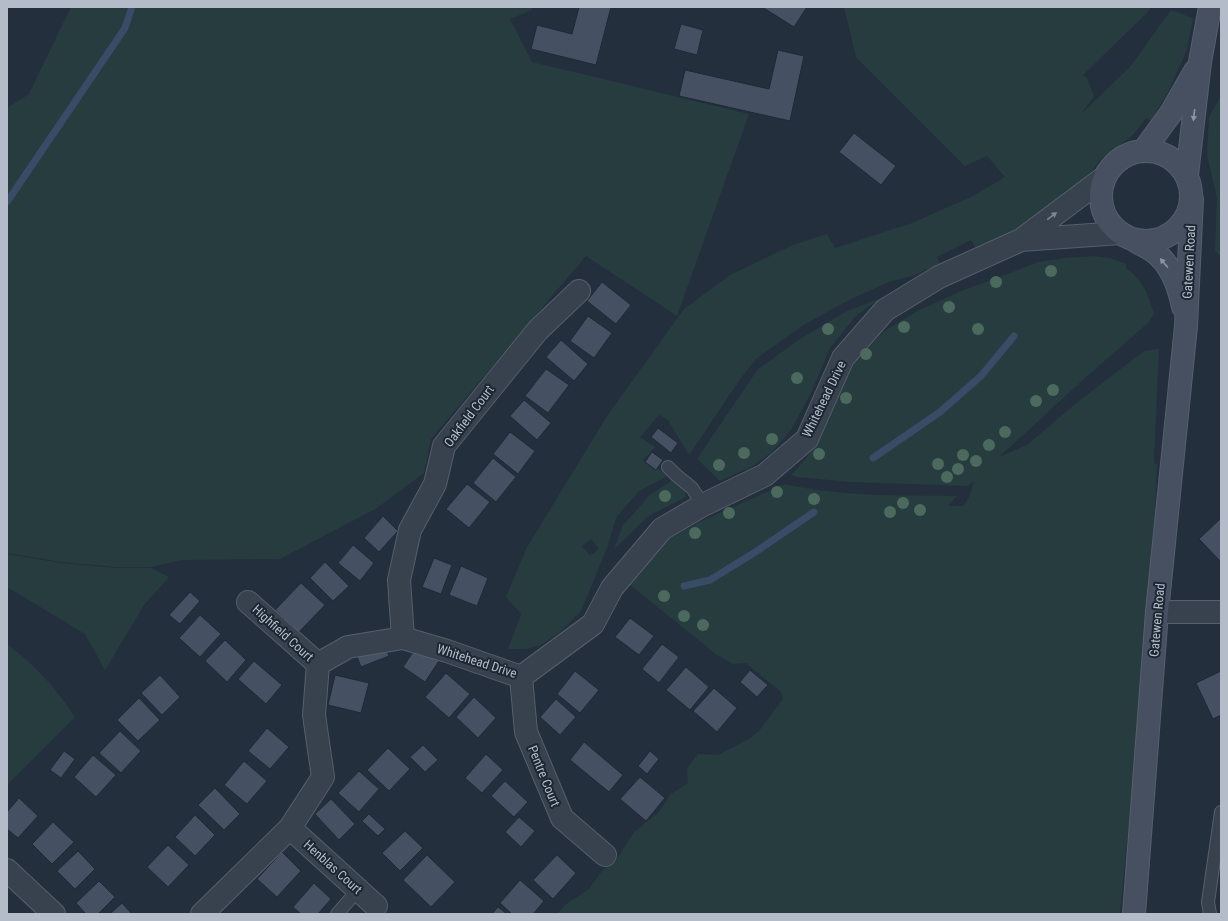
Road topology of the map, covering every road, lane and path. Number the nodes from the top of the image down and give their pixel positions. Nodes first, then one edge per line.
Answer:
1 (1210, 7) edge
2 (1200, 62) junction
3 (1144, 150) junction
4 (1187, 175) junction
5 (1105, 177) junction
6 (1192, 199) junction
7 (1127, 236) junction
8 (1021, 240) junction
9 (579, 291) dead end
10 (1186, 326) junction
11 (668, 467) dead end
12 (703, 505) junction
13 (248, 602) dead end
14 (1157, 612) junction
15 (1221, 612) edge
16 (403, 638) junction
17 (318, 664) junction
18 (521, 677) junction
19 (1221, 812) edge
20 (290, 828) junction
21 (606, 855) dead end
22 (7, 870) edge
23 (358, 890) junction
24 (376, 906) dead end
25 (54, 914) edge
26 (202, 914) edge
27 (337, 914) edge
28 (1134, 914) edge
29 (1210, 914) edge

1 - 2 main road, Gatewen Road
2 - 3 main road, Gatewen Road
2 -> 4 main road, Gatewen Road
3 - 4 main road, Gatewen Road
3 - 5 main road, Gatewen Road
4 - 6 main road, Gatewen Road
5 - 7 main road, Gatewen Road
8 -> 5 street, Whitehead Drive
6 - 7 main road, Gatewen Road
6 - 10 main road, Gatewen Road
7 - 8 street, Whitehead Drive
10 -> 7 main road, Gatewen Road
8 - 12 street, Whitehead Drive
9 - 16 street, Oakfield Court
10 - 14 main road, Gatewen Road
11 - 12 lane
12 - 18 street, Whitehead Drive
13 - 17 street, Highfield Court
14 - 15 street
14 - 28 main road, Gatewen Road
16 - 17 street, Whitehead Drive
16 - 18 street, Whitehead Drive
17 - 20 street
18 - 21 street, Pentre Court
19 - 29 lane
20 - 23 street, Henblas Court
20 - 26 street
22 - 25 street
23 - 24 street, Henblas Court
23 - 27 lane

